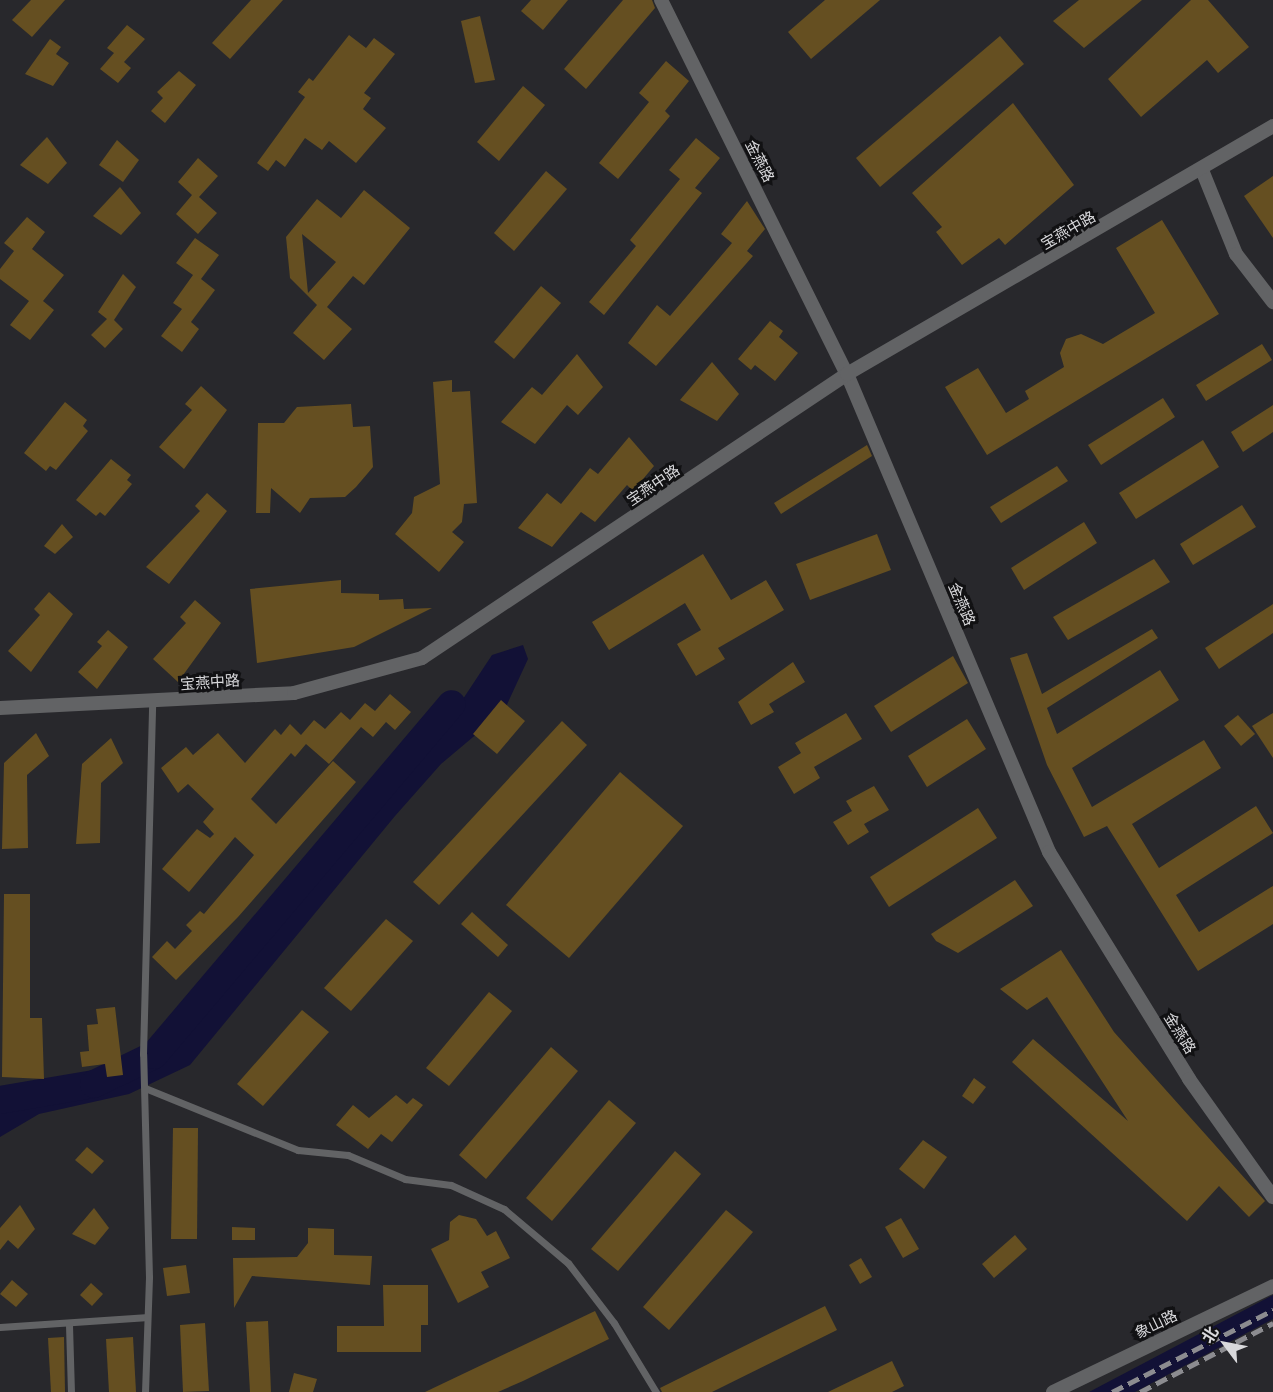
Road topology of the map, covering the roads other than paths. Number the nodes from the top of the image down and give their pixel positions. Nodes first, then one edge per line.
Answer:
1 (661, 0) edge
2 (1273, 126) edge
3 (1202, 170) junction
4 (1273, 302) edge
5 (847, 374) junction
6 (152, 703) junction
7 (0, 708) edge
8 (145, 1088) junction
9 (1273, 1197) edge
10 (1273, 1286) edge
11 (145, 1317) junction
12 (69, 1325) junction
13 (0, 1327) edge
14 (71, 1392) edge
15 (146, 1392) edge
16 (656, 1392) edge
17 (1053, 1392) edge

1 - 5 street, 金燕路
2 - 3 street, 宝燕中路
3 - 4 street
3 - 5 street, 宝燕中路
5 - 6 street, 宝燕中路
5 - 9 street, 金燕路
6 - 7 street, 宝燕中路
6 - 8 lane
8 - 11 lane
8 - 16 lane
10 - 17 street, 象山路
11 - 12 lane
11 - 15 lane
12 - 13 lane
12 - 14 lane

